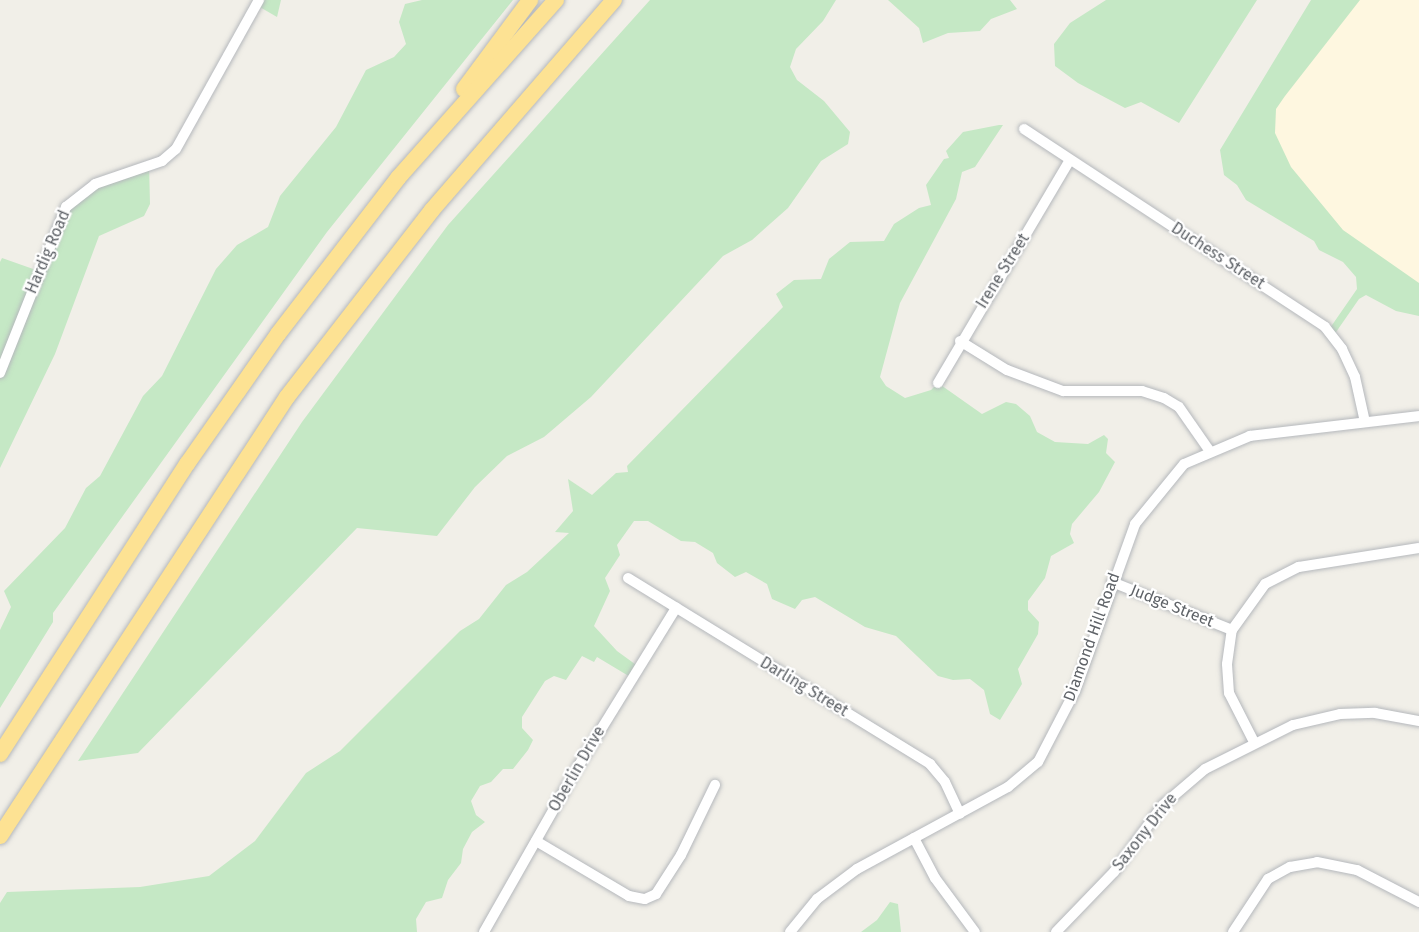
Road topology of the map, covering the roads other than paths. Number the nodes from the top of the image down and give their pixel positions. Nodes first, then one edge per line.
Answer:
1 (259, 0) edge
2 (530, 0) edge
3 (556, 0) edge
4 (614, 0) edge
5 (1024, 129) dead end
6 (1070, 160) junction
7 (398, 178) junction
8 (960, 341) junction
9 (0, 373) edge
10 (938, 383) dead end
11 (1419, 416) edge
12 (1365, 422) junction
13 (1209, 450) junction
14 (1419, 548) edge
15 (628, 578) dead end
16 (1112, 582) junction
17 (676, 608) junction
18 (1232, 630) junction
19 (1419, 721) edge
20 (1254, 742) junction
21 (0, 754) edge
22 (715, 785) dead end
23 (960, 814) junction
24 (0, 836) edge
25 (914, 838) junction
26 (536, 841) junction
27 (1419, 902) edge
28 (484, 932) edge
29 (790, 932) edge
30 (975, 932) edge
31 (1056, 932) edge
32 (1233, 932) edge

1 - 9 street, Hardig Road
2 - 7 highway
3 - 7 highway
4 - 24 highway
5 - 6 street, Duchess Street
6 - 8 street, Irene Street
6 - 12 street, Duchess Street
7 - 21 highway
8 - 10 street, Irene Street
8 - 13 street
11 - 12 street, Diamond Hill Road
12 - 13 street, Diamond Hill Road
13 - 16 street, Diamond Hill Road
14 - 18 street
15 - 17 street, Darling Street
16 - 18 street, Judge Street
16 - 23 street, Diamond Hill Road
17 - 23 street, Darling Street
17 - 26 street, Oberlin Drive
18 - 20 street
19 - 20 street, Saxony Drive
20 - 31 street, Saxony Drive
22 - 26 street
23 - 25 street, Diamond Hill Road
25 - 29 street, Diamond Hill Road
25 - 30 street
26 - 28 street, Oberlin Drive
27 - 32 street

